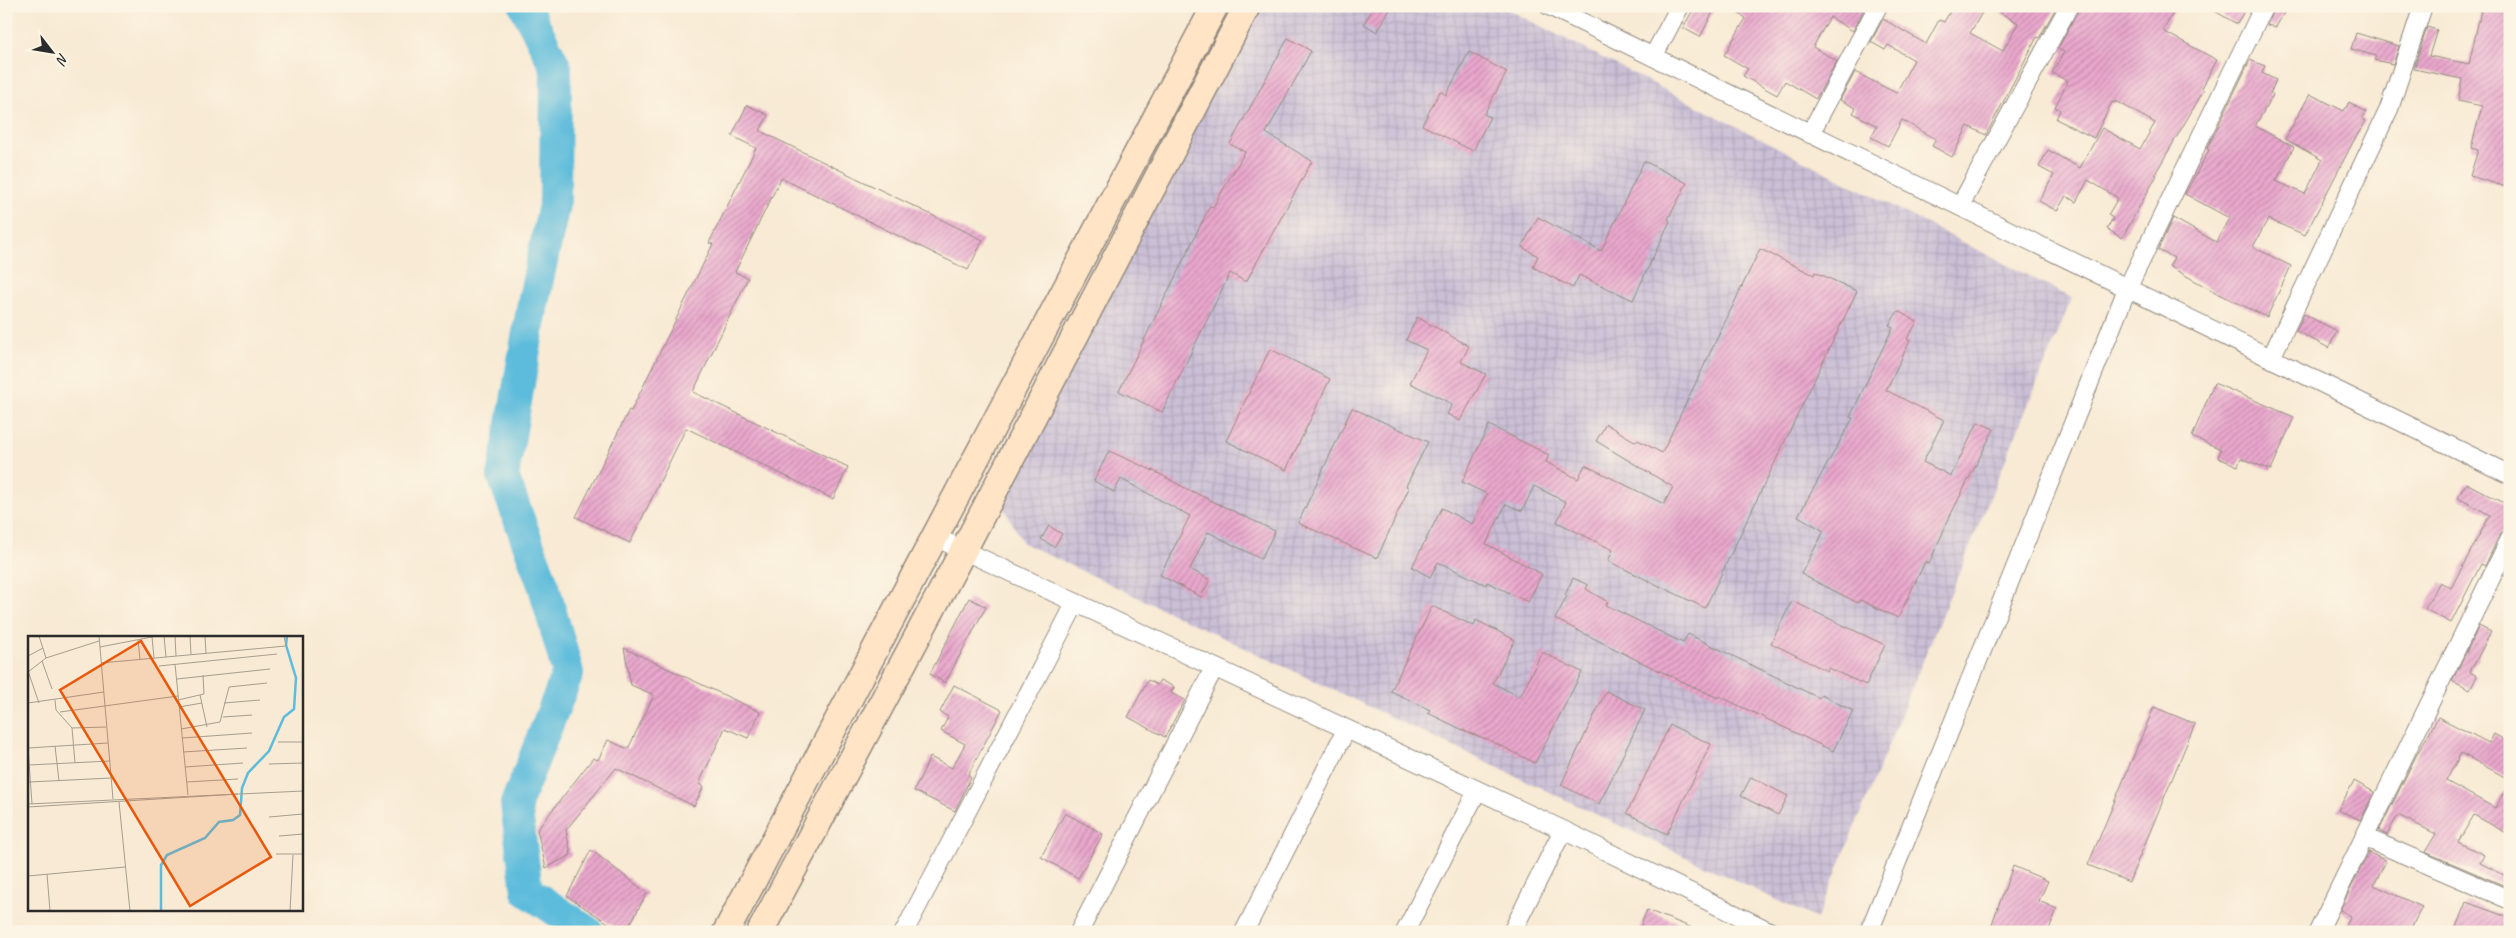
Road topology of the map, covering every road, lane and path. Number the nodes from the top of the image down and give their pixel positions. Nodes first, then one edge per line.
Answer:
1 (1215, 6) edge
2 (1247, 6) edge
3 (1549, 6) edge
4 (1680, 6) edge
5 (1878, 6) edge
6 (2069, 6) edge
7 (2264, 6) edge
8 (2423, 6) edge
9 (1653, 57) junction
10 (1810, 134) junction
11 (1960, 206) junction
12 (2128, 289) junction
13 (2271, 358) junction
14 (2510, 475) edge
15 (935, 537) junction
16 (2510, 539) edge
17 (963, 551) junction
18 (1075, 604) junction
19 (1214, 668) junction
20 (1346, 730) junction
21 (1477, 791) junction
22 (1563, 830) junction
23 (2364, 837) junction
24 (2510, 900) edge
25 (1752, 928) edge
26 (726, 932) edge
27 (760, 932) edge
28 (904, 932) edge
29 (1079, 932) edge
30 (1244, 932) edge
31 (1405, 932) edge
32 (1512, 932) edge
33 (1771, 932) edge
34 (1869, 932) edge
35 (2318, 932) edge

1 - 15 street
2 - 17 street
3 - 9 street
4 - 9 street
5 - 10 street
6 - 11 street
7 - 12 street
8 - 13 street
9 - 10 street
10 - 11 street
11 - 12 street
12 - 13 street
12 - 34 street
13 - 14 street
15 - 17 street
15 - 26 street
16 - 23 street
17 - 18 street
17 - 27 street
18 - 19 street
18 - 28 street
19 - 20 street
19 - 29 street
20 - 21 street
20 - 30 street
21 - 22 street
21 - 31 street
22 - 25 street
22 - 32 street
23 - 24 street
23 - 35 street
25 - 33 street

